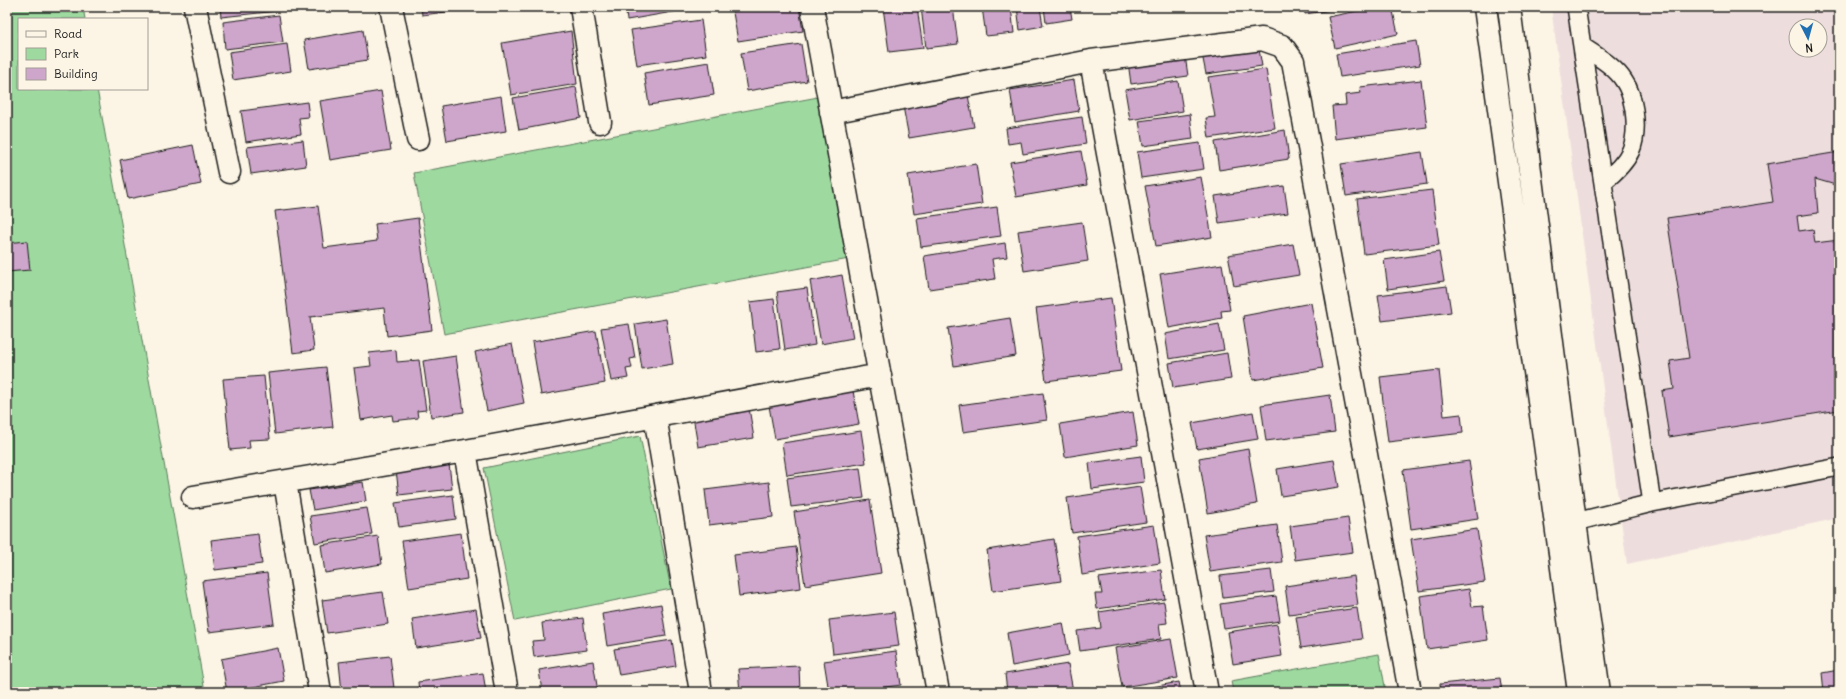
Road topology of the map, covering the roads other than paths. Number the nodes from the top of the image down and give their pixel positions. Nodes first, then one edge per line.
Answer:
1 (195, 7) edge
2 (391, 7) edge
3 (581, 7) edge
4 (812, 7) edge
5 (1485, 7) edge
6 (1509, 7) edge
7 (1576, 7) edge
8 (1582, 46) junction
9 (1091, 61) junction
10 (831, 112) junction
11 (600, 122) dead end
12 (418, 139) dead end
13 (228, 172) dead end
14 (1603, 182) junction
15 (880, 375) junction
16 (655, 416) junction
17 (465, 451) junction
18 (1839, 467) edge
19 (285, 482) junction
20 (193, 498) dead end
21 (1652, 504) junction
22 (1565, 524) junction
23 (320, 692) edge
24 (507, 692) edge
25 (701, 692) edge
26 (938, 692) edge
27 (1207, 692) edge
28 (1410, 692) edge
29 (1579, 692) edge
30 (1599, 692) edge

1 - 13 street
2 - 12 street
3 - 11 street
4 - 10 street
5 - 22 street
6 - 22 street
7 - 8 lane
8 - 14 lane
8 - 14 lane
9 - 10 street
9 - 27 street
9 - 28 street
10 - 15 street
14 - 21 lane
15 - 16 street
15 - 26 street
16 - 17 street
16 - 25 street
17 - 19 street
17 - 24 street
18 - 21 lane
19 - 20 street
19 - 23 street
21 - 22 lane
22 - 29 street
22 - 30 street

